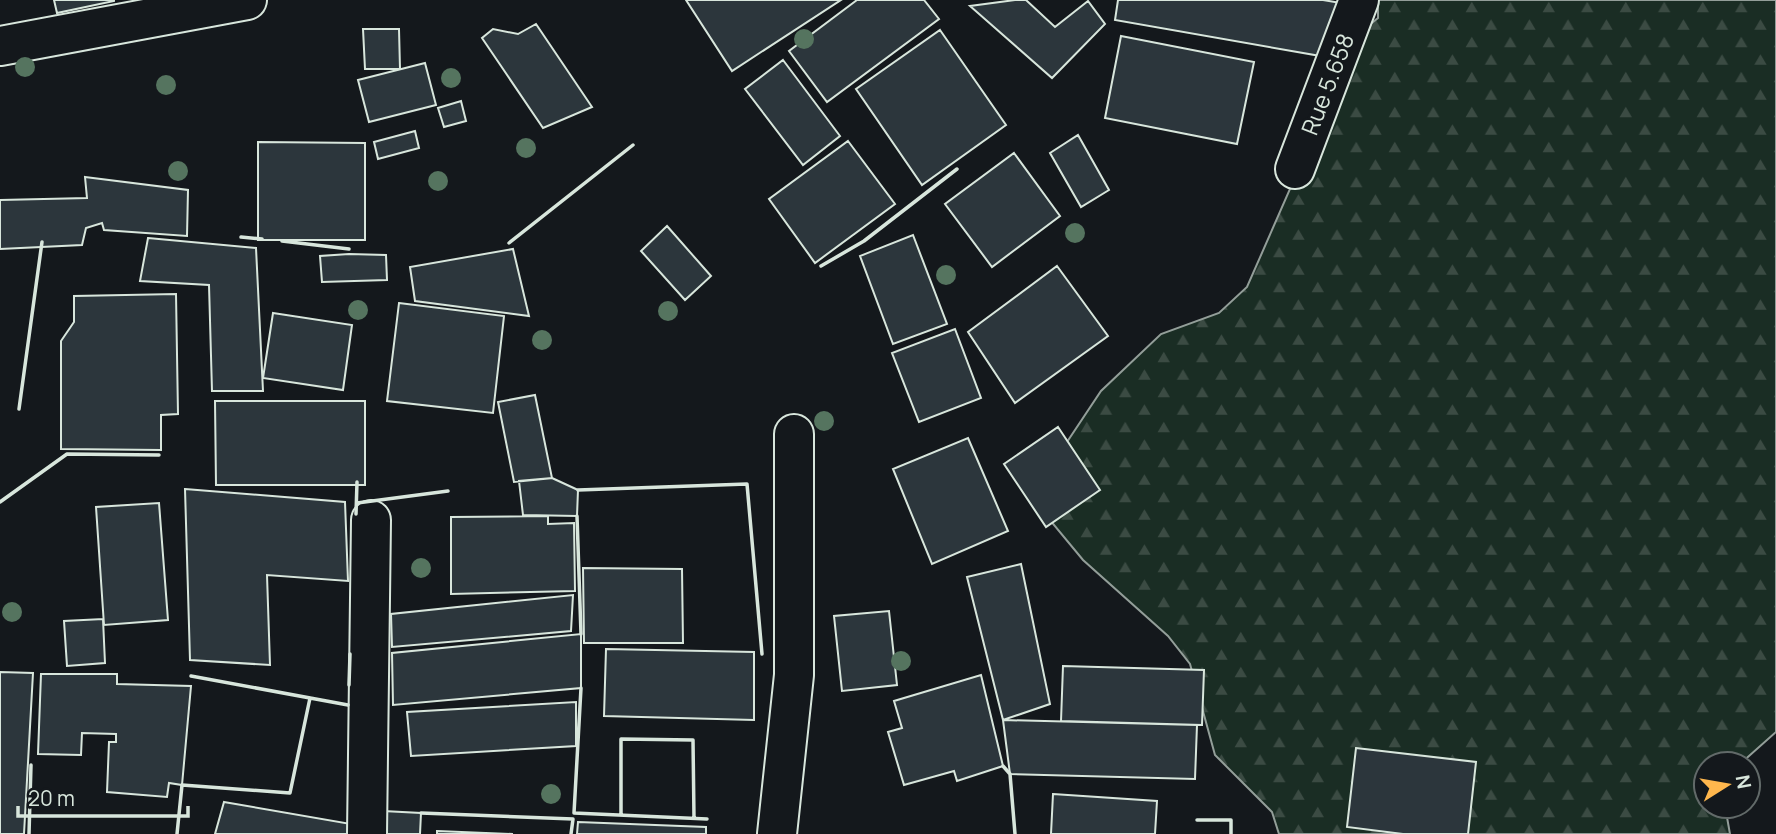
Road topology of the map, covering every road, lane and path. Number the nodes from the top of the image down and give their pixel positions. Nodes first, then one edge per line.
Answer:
1 (247, 0) edge
2 (1359, 0) edge
3 (0, 46) edge
4 (1295, 169) dead end
5 (794, 434) dead end
6 (371, 520) dead end
7 (367, 834) edge
8 (777, 834) edge

1 - 3 street
2 - 4 street, Rue 5.658
5 - 8 street
6 - 7 street

